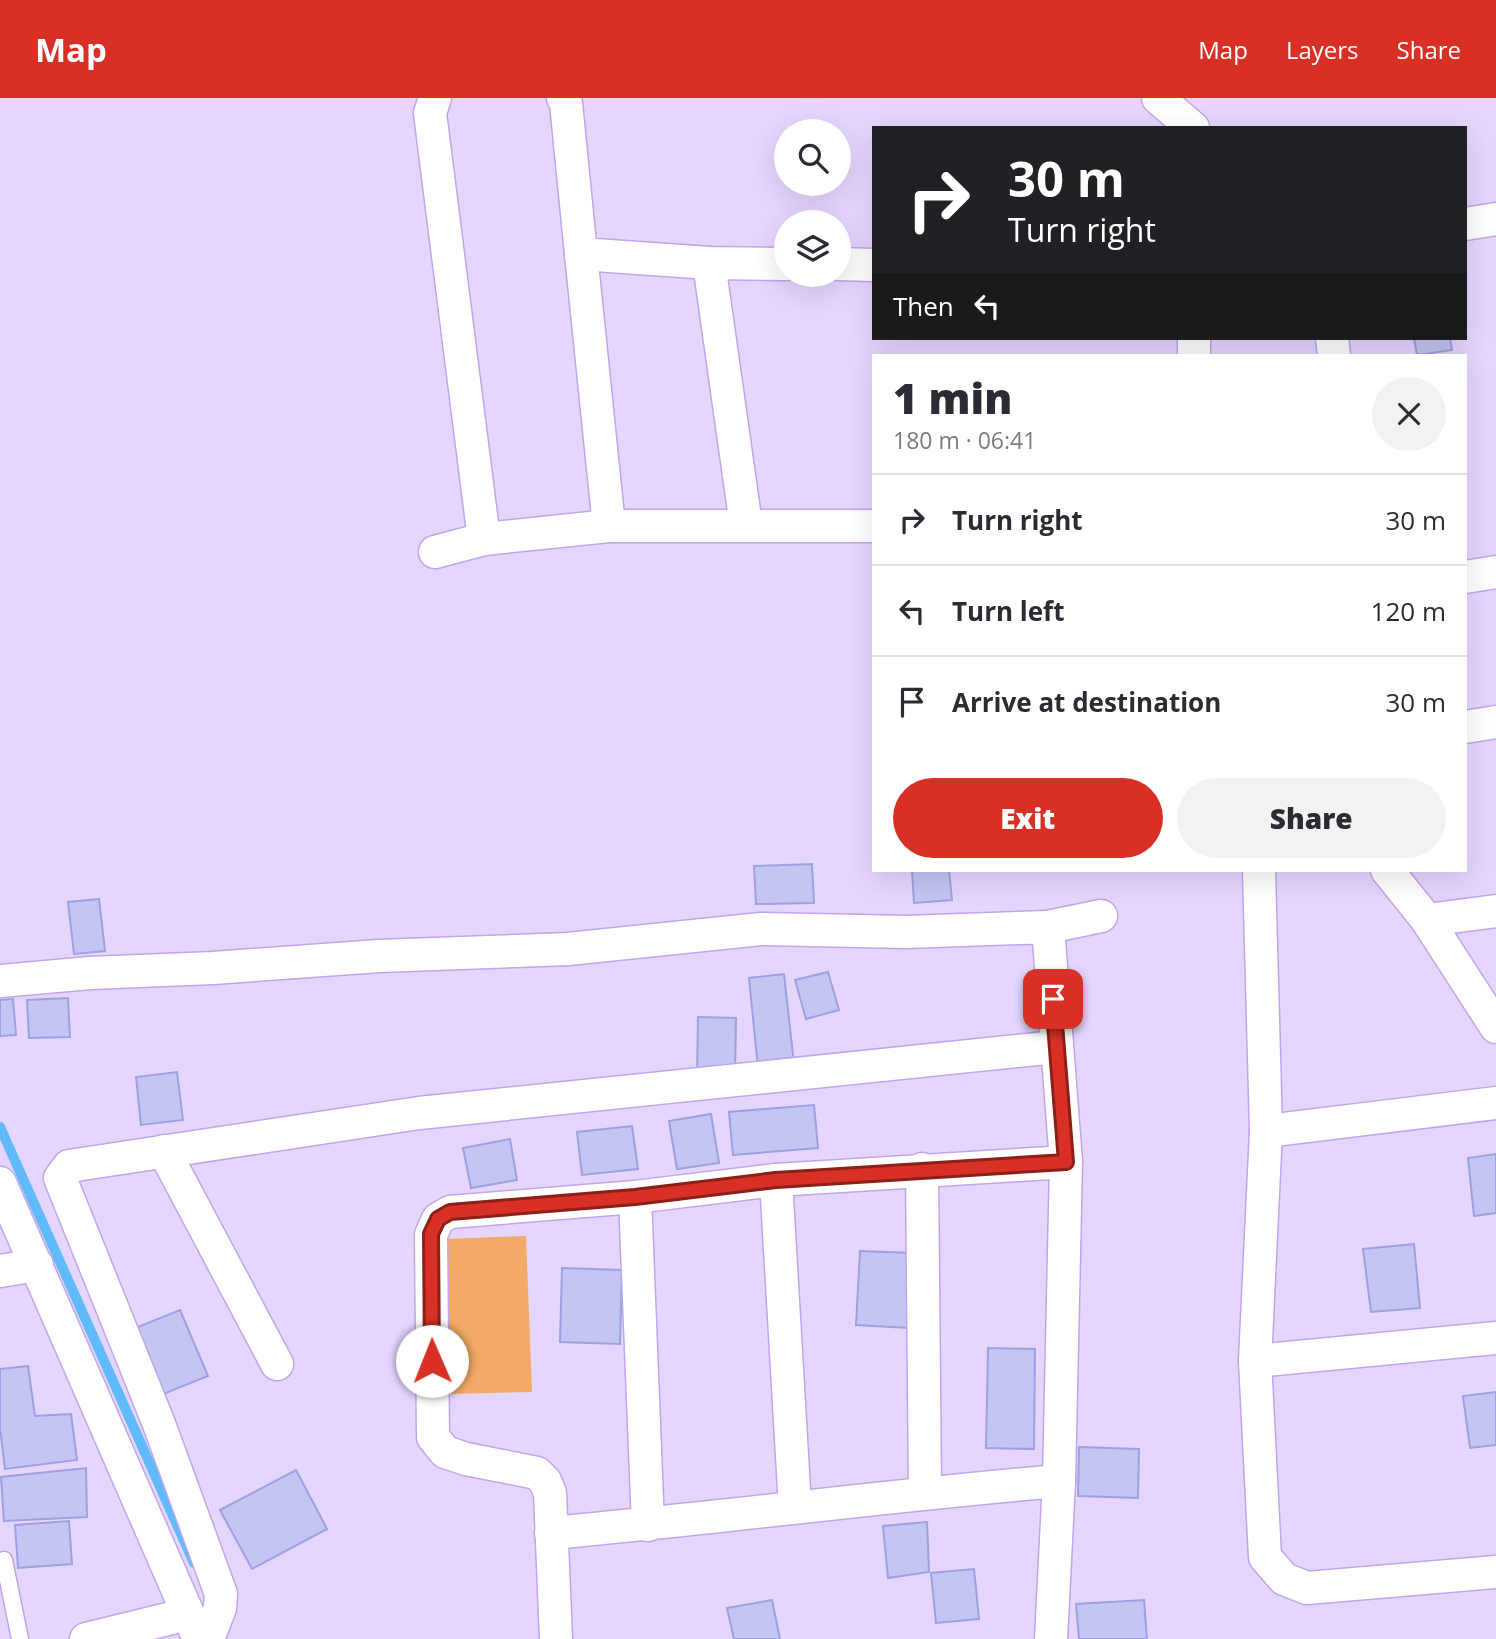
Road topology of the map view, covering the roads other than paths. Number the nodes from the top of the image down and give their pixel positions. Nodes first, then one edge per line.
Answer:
1 (435, 98) edge
2 (564, 98) edge
3 (1158, 98) edge
4 (1191, 126) edge
5 (1496, 219) edge
6 (1467, 223) edge
7 (581, 254) junction
8 (709, 263) junction
9 (774, 264) edge
10 (851, 264) edge
11 (872, 265) edge
12 (746, 525) junction
13 (609, 526) junction
14 (872, 526) edge
15 (484, 539) junction
16 (435, 552) dead end
17 (1496, 572) edge
18 (1467, 577) edge
19 (1496, 722) edge
20 (1467, 727) edge
21 (1259, 872) edge
22 (1389, 872) edge
23 (1496, 911) edge
24 (1101, 916) dead end
25 (1427, 920) junction
26 (1048, 927) junction
27 (0, 981) edge
28 (1496, 1027) edge
29 (1056, 1047) junction
30 (1496, 1103) edge
31 (1266, 1131) junction
32 (164, 1151) junction
33 (1066, 1162) junction
34 (922, 1170) junction
35 (776, 1180) junction
36 (0, 1183) edge
37 (635, 1197) junction
38 (37, 1265) junction
39 (0, 1271) edge
40 (1496, 1338) edge
41 (1255, 1361) junction
42 (277, 1364) dead end
43 (1059, 1480) junction
44 (925, 1492) junction
45 (796, 1507) junction
46 (648, 1525) junction
47 (551, 1533) junction
48 (4, 1560) dead end
49 (1496, 1572) edge
50 (193, 1627) edge
51 (20, 1639) edge
52 (86, 1639) edge
53 (208, 1639) edge
54 (556, 1639) edge
55 (1051, 1639) edge

1 - 15 street
2 - 7 street
3 - 4 street
5 - 6 street
7 - 8 street
7 - 13 street
8 - 9 street
8 - 12 street
10 - 11 street
12 - 13 street
12 - 14 street
13 - 15 street
15 - 16 street
17 - 18 street
19 - 20 street
21 - 31 street
22 - 25 street
23 - 25 street
24 - 26 street
25 - 28 street
26 - 27 street
26 - 29 street
29 - 32 street
29 - 33 street
30 - 31 street
31 - 41 street
32 - 42 street
32 - 53 street
33 - 34 street
33 - 43 street
34 - 35 street
34 - 44 street
35 - 37 street
35 - 45 street
36 - 38 street
37 - 46 street
37 - 47 street
38 - 39 street
38 - 50 street
40 - 41 street
41 - 49 street
43 - 44 street
43 - 55 street
44 - 45 street
45 - 46 street
46 - 47 street
47 - 54 street
48 - 51 lane
50 - 52 street

